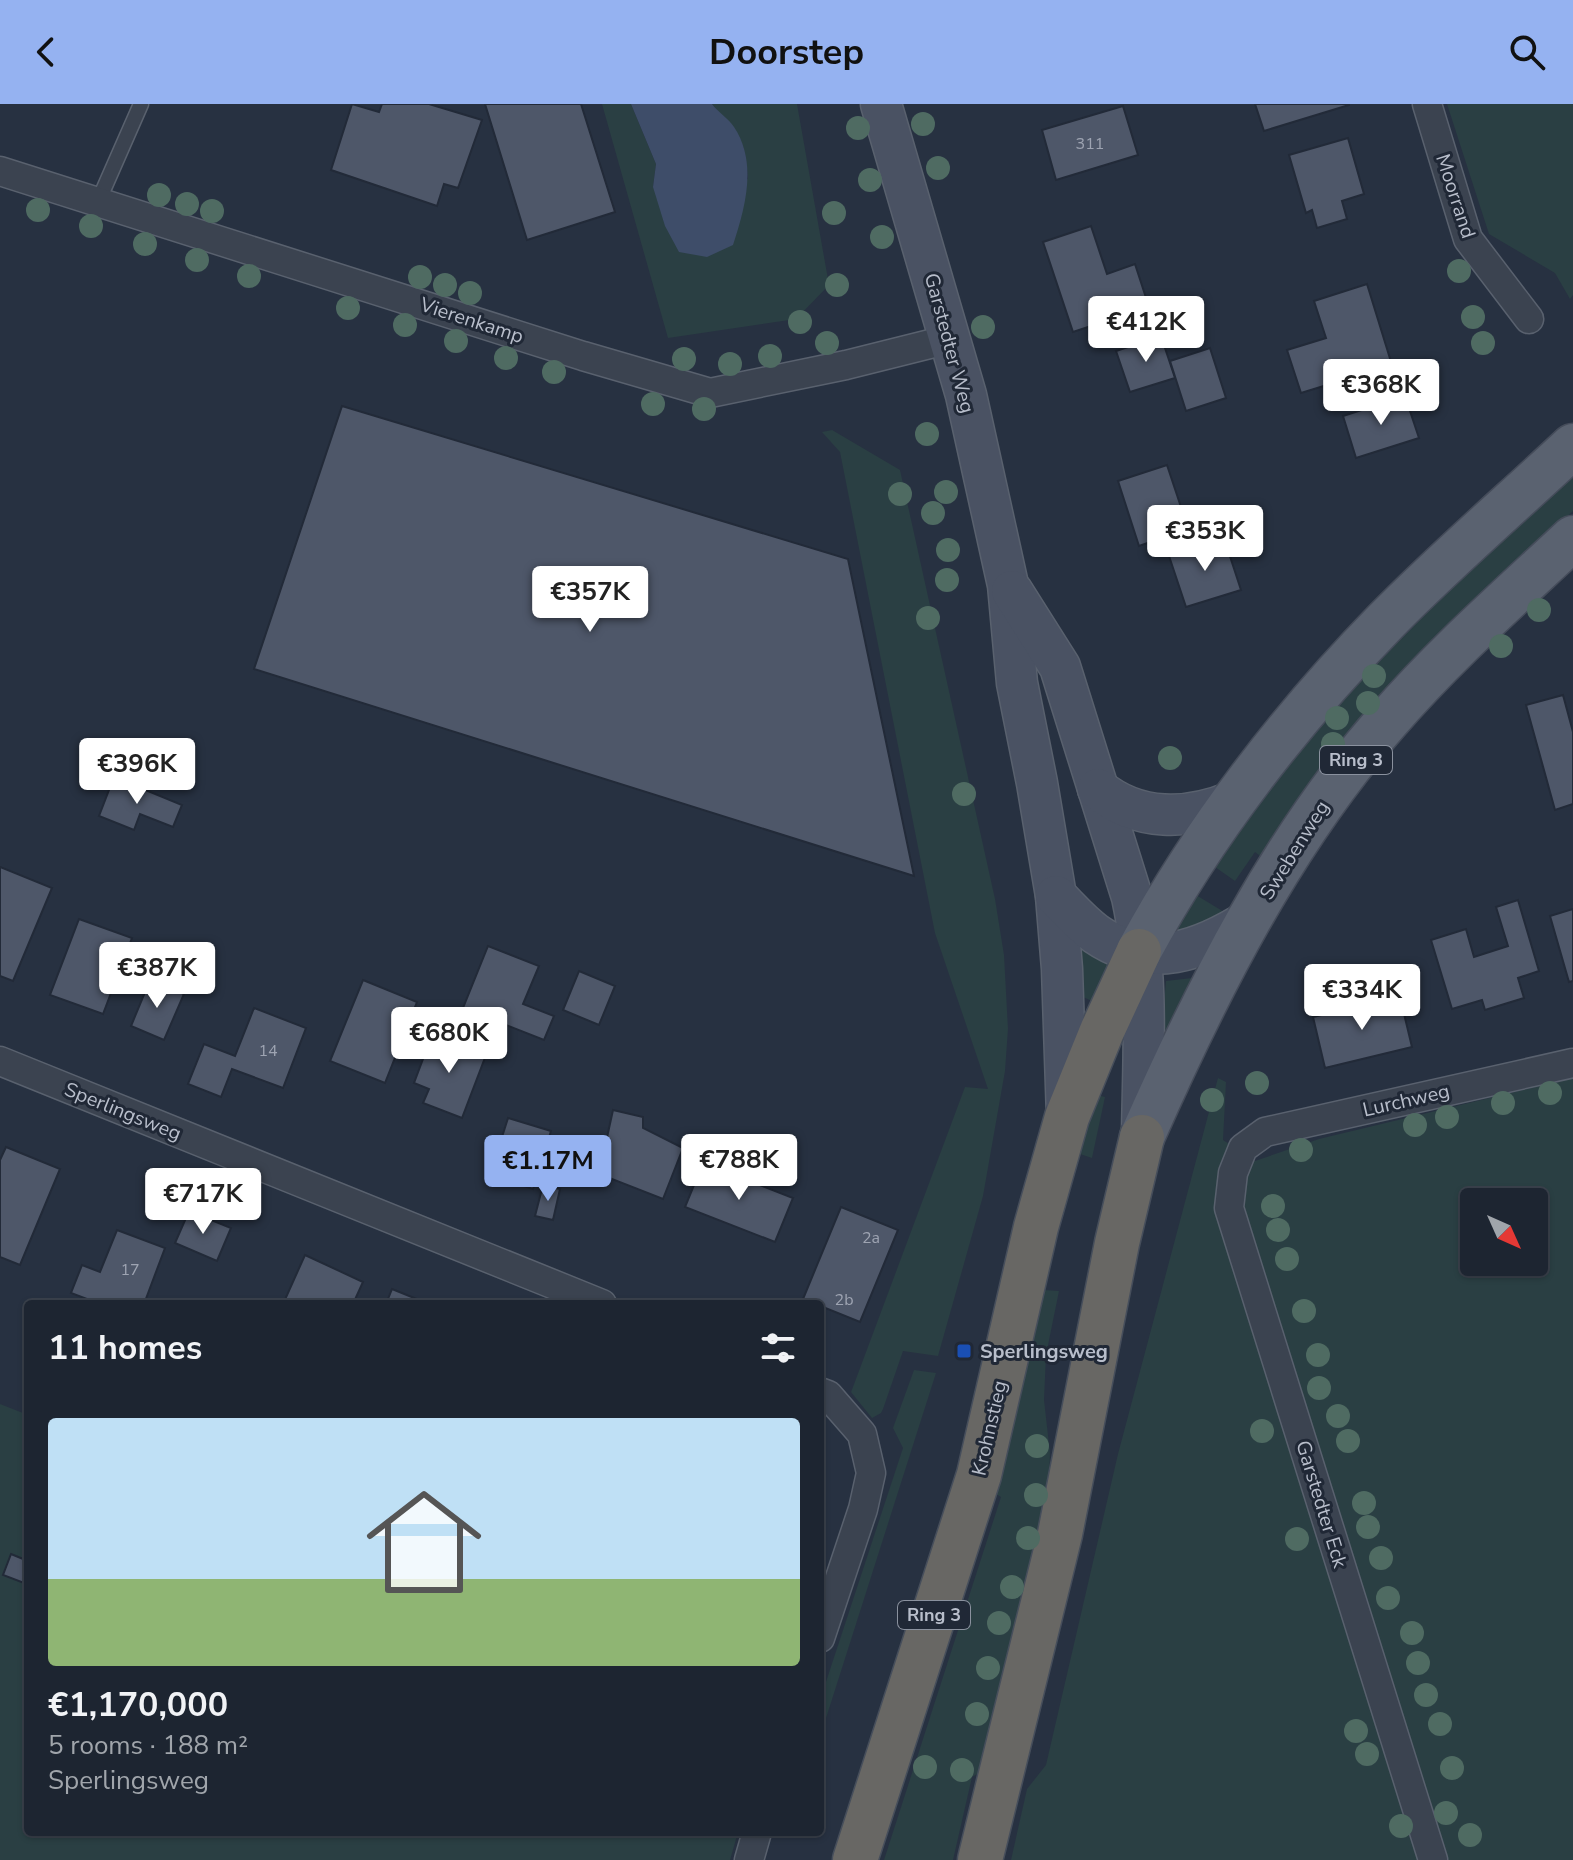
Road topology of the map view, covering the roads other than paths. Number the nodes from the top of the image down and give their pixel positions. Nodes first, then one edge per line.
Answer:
1 (141, 104) edge
2 (881, 104) edge
3 (1427, 104) edge
4 (0, 171) edge
5 (98, 202) junction
6 (1529, 319) dead end
7 (950, 339) junction
8 (1573, 446) edge
9 (1573, 538) edge
10 (1008, 585) junction
11 (1098, 789) junction
12 (1234, 801) junction
13 (1056, 896) junction
14 (1251, 919) junction
15 (1139, 951) junction
16 (0, 1061) edge
17 (1573, 1063) edge
18 (1067, 1117) junction
19 (1142, 1137) junction
20 (1243, 1148) joint
21 (592, 1300) edge
22 (824, 1394) edge
23 (824, 1626) edge
24 (756, 1836) edge
25 (749, 1860) edge
26 (855, 1860) edge
27 (980, 1860) edge
28 (1433, 1860) edge

1 - 5 lane
2 - 7 main road, Garstedter Weg
3 - 6 street, Moorrand
4 - 5 street, Vierenkamp
5 - 7 street, Vierenkamp
7 - 10 main road, Garstedter Weg
8 - 12 main road, Ring 3
9 - 14 main road, Swebenweg / Ring 3
10 - 11 main road, Garstedter Weg
10 - 13 main road, Garstedter Weg
11 - 12 main road
11 - 15 main road, Garstedter Weg
12 - 15 main road, Ring 3
13 - 15 main road
13 - 18 main road, Garstedter Weg
14 - 15 main road
14 - 19 main road, Swebenweg / Ring 3
15 - 18 highway, Krohnstieg / Ring 3
15 - 19 main road, Garstedter Weg
16 - 21 street, Sperlingsweg
17 - 20 street, Lurchweg
18 - 26 highway, Krohnstieg / Ring 3
19 - 27 highway, Ring 3
20 - 28 street, Garstedter Eck
22 - 23 street
24 - 25 street

